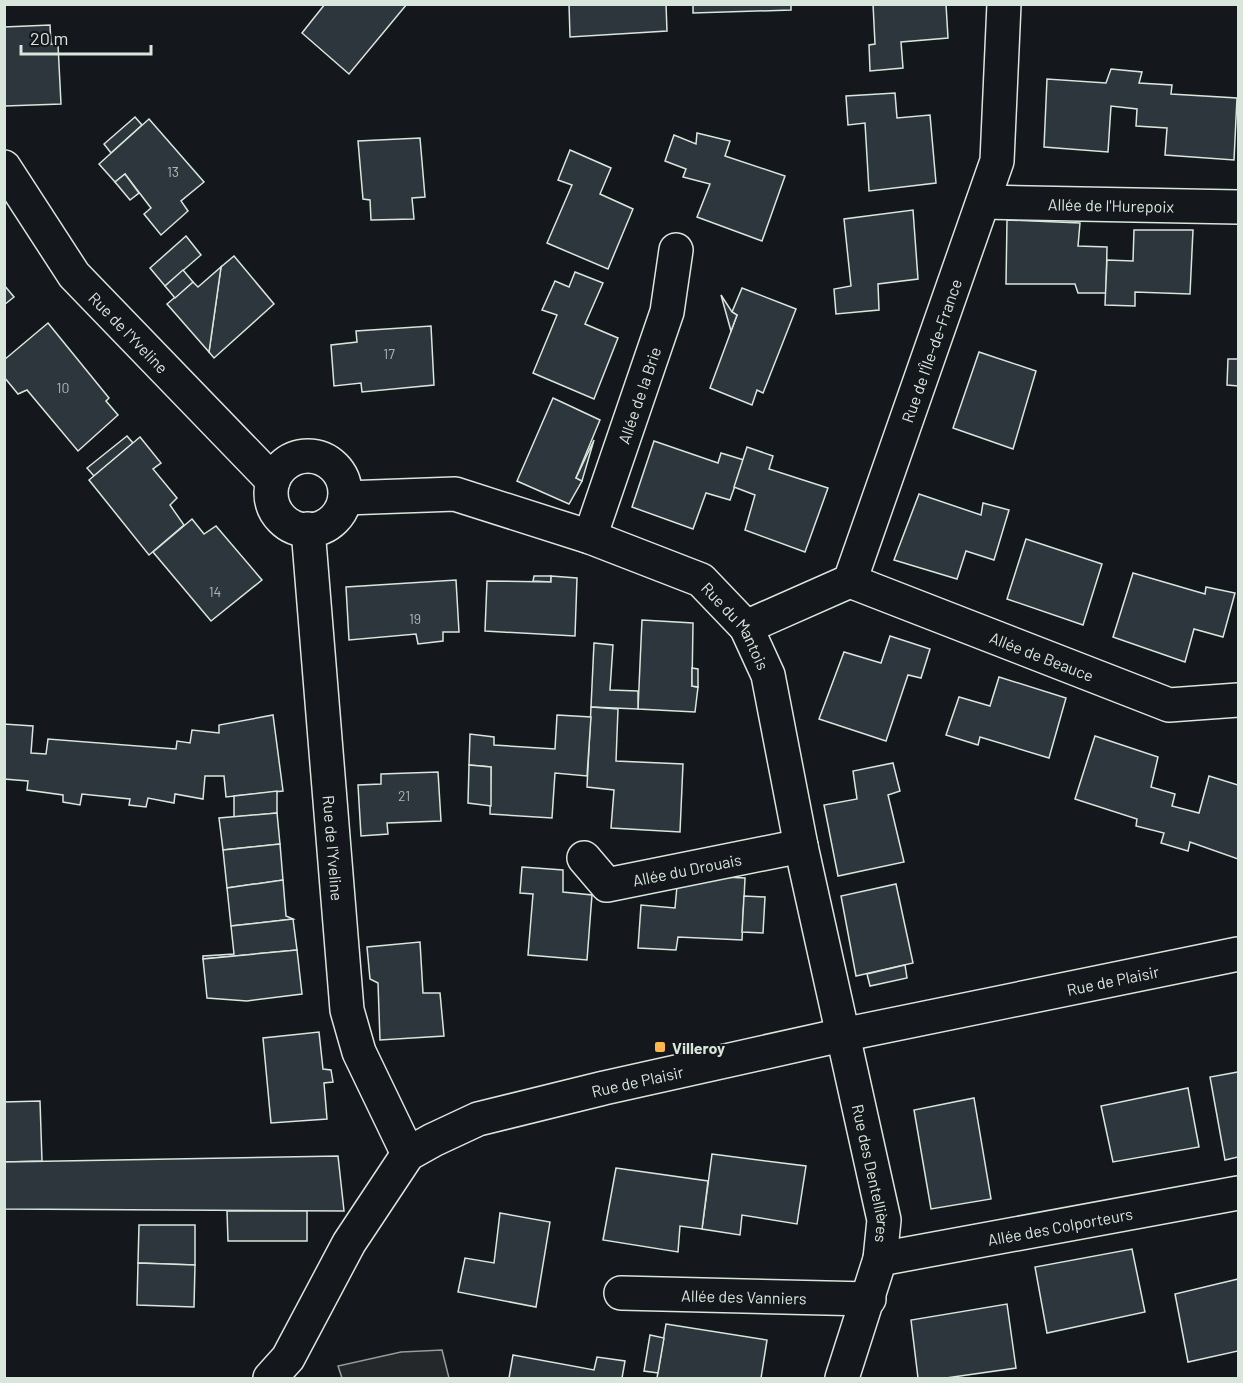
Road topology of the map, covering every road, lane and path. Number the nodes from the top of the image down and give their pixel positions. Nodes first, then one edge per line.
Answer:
1 (1004, 4) edge
2 (4, 168) edge
3 (983, 202) junction
4 (1239, 207) edge
5 (676, 250) dead end
6 (273, 481) junction
7 (345, 498) junction
8 (308, 529) junction
9 (590, 537) junction
10 (850, 581) junction
11 (746, 627) junction
12 (1238, 700) edge
13 (801, 846) junction
14 (584, 858) dead end
15 (1239, 954) edge
16 (842, 1035) junction
17 (408, 1154) junction
18 (1239, 1193) edge
19 (880, 1259) junction
20 (621, 1293) dead end
21 (869, 1299) junction
22 (270, 1378) edge
23 (842, 1378) edge

1 - 3 street, Rue de l'Île-de-France
2 - 6 street, Rue de l'Yveline
3 - 4 street, Allée de l'Hurepoix
3 - 10 street, Rue de l'Île-de-France
5 - 9 street, Allée de la Brie
6 - 7 street
6 - 8 street
7 - 8 street
7 - 9 street, Rue du Mantois
8 - 17 street, Rue de l'Yveline
9 - 11 street, Rue du Mantois
10 - 11 street
10 - 12 street, Allée de Beauce
11 - 13 street, Rue du Mantois
13 - 14 street, Allée du Drouais
13 - 16 street, Rue du Mantois
15 - 16 street, Rue de Plaisir
16 - 17 street, Rue de Plaisir
16 - 19 street, Rue des Dentellières
17 - 22 street, Rue de Plaisir
18 - 19 street, Allée des Colporteurs
19 - 21 street, Rue des Dentellières
20 - 21 street, Allée des Vanniers
21 - 23 street, Rue des Dentellières

